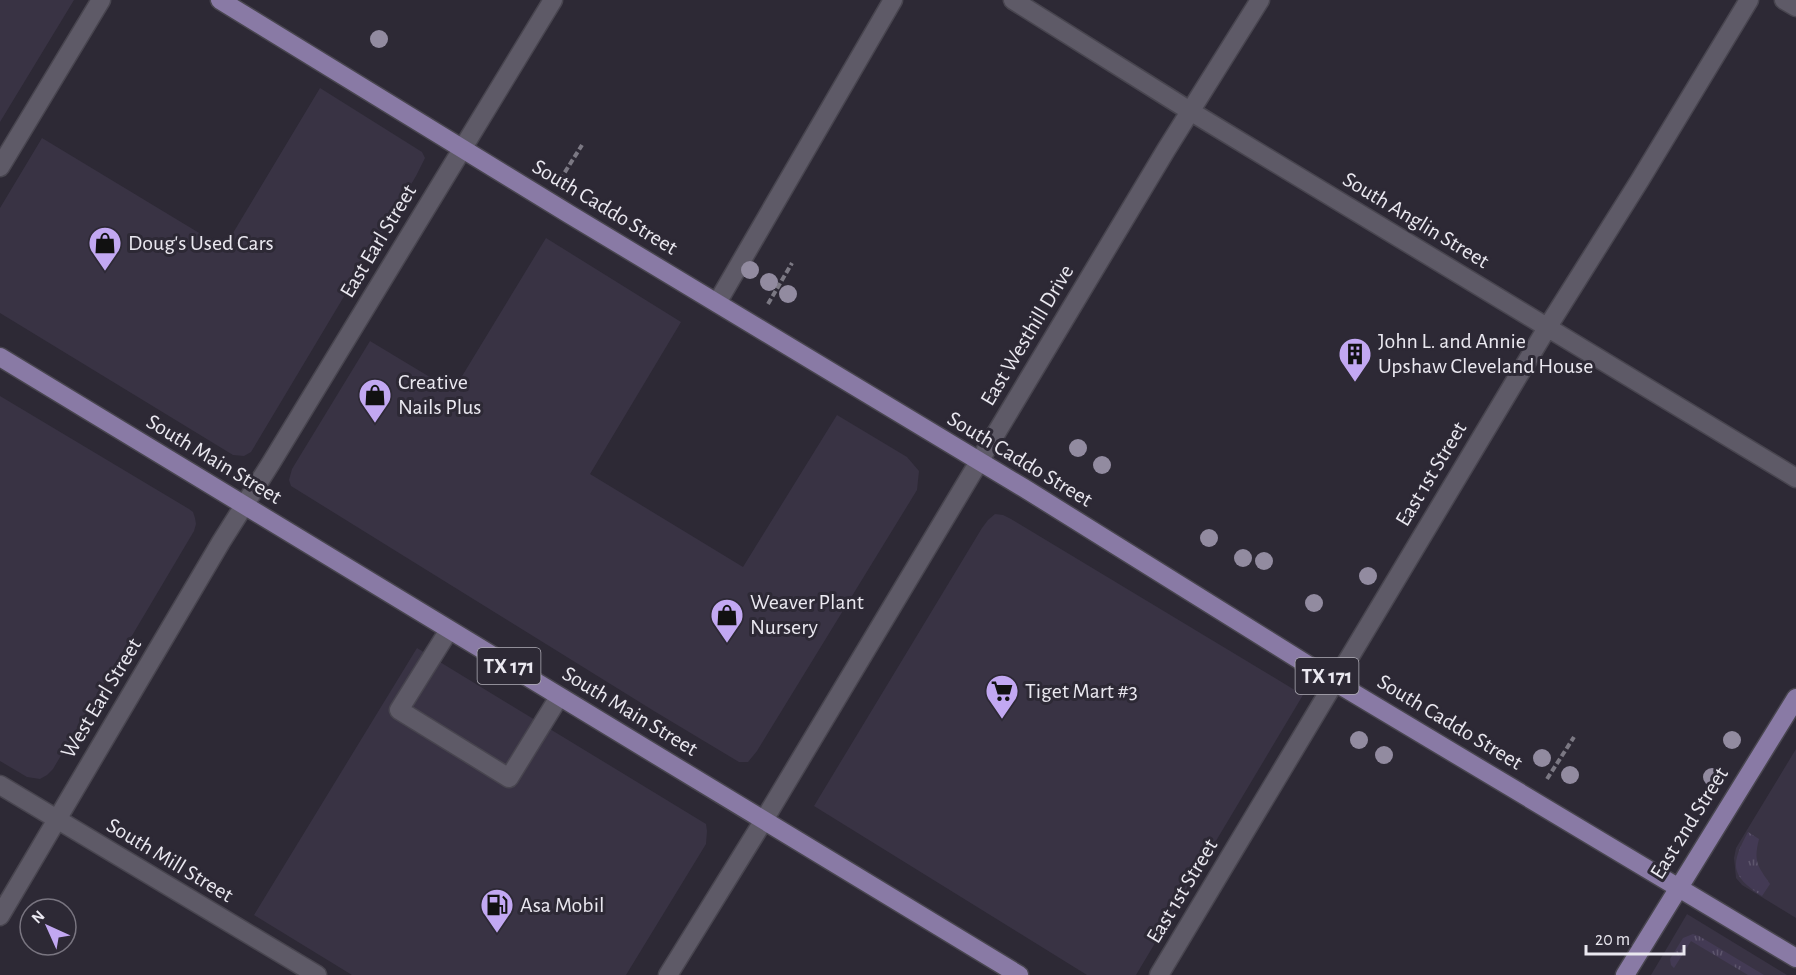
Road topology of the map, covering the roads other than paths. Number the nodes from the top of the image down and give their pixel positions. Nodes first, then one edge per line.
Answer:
1 (101, 0) edge
2 (220, 0) edge
3 (553, 0) edge
4 (893, 0) edge
5 (1013, 0) edge
6 (1260, 0) edge
7 (1749, 0) edge
8 (1784, 0) edge
9 (1796, 7) edge
10 (1190, 111) junction
11 (463, 148) junction
12 (0, 167) edge
13 (717, 303) junction
14 (1547, 328) junction
15 (0, 357) edge
16 (978, 461) junction
17 (1796, 478) edge
18 (244, 505) junction
19 (449, 630) junction
20 (1335, 682) junction
21 (559, 697) junction
22 (1796, 698) edge
23 (0, 785) edge
24 (57, 820) junction
25 (764, 820) junction
26 (1678, 886) junction
27 (0, 916) edge
28 (1796, 958) edge
29 (316, 975) edge
30 (668, 975) edge
31 (1019, 975) edge
32 (1159, 975) edge
33 (1625, 975) edge

1 - 12 street
2 - 11 main road, South Caddo Street / TX 171
3 - 11 street, East Earl Street
4 - 13 street
5 - 10 street, South Anglin Street
6 - 10 street, East Westhill Drive
7 - 14 street, East 1st Street
8 - 9 street
10 - 14 street, South Anglin Street
10 - 16 street, East Westhill Drive
11 - 13 main road, South Caddo Street / TX 171
11 - 18 street, East Earl Street
13 - 16 main road, South Caddo Street / TX 171
14 - 17 street, South Anglin Street
14 - 20 street, East 1st Street
15 - 18 main road, South Main Street / TX 171
16 - 20 main road, South Caddo Street / TX 171
16 - 25 street, East Westhill Drive
18 - 19 main road, South Main Street / TX 171
18 - 24 street, West Earl Street
19 - 21 main road, South Main Street / TX 171
19 - 21 street
20 - 26 main road, South Caddo Street / TX 171
20 - 32 street, East 1st Street
21 - 25 main road, South Main Street / TX 171
22 - 26 main road, East 2nd Street
23 - 24 street, South Mill Street
24 - 27 street, West Earl Street
24 - 29 street, South Mill Street
25 - 30 street, East Westhill Drive
25 - 31 main road, South Main Street / TX 171
26 - 28 main road, South Caddo Street / TX 171
26 - 33 main road, East 2nd Street

